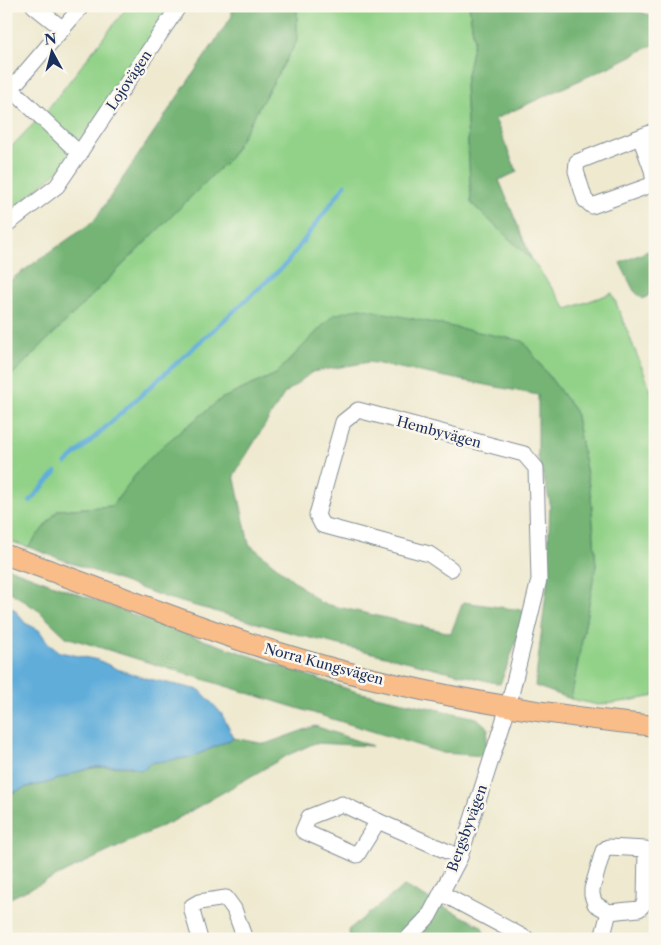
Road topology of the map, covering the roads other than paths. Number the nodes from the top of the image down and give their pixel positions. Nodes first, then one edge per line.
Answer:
1 (34, 6) edge
2 (82, 6) edge
3 (179, 6) edge
4 (63, 29) junction
5 (8, 89) edge
6 (655, 131) edge
7 (640, 137) junction
8 (80, 154) junction
9 (6, 224) edge
10 (13, 557) edge
11 (451, 569) dead end
12 (508, 707) junction
13 (655, 726) edge
14 (378, 821) junction
15 (460, 857) junction
16 (441, 893) junction
17 (609, 912) junction
18 (200, 939) edge
19 (245, 939) edge
20 (407, 939) edge
21 (527, 939) edge
22 (602, 939) edge

1 - 4 street
2 - 4 street
3 - 8 street, Lojovägen
4 - 5 street
5 - 8 street
6 - 7 street
7 - 7 street
8 - 9 street, Lojovägen
10 - 12 main road, Norra Kungsvägen
11 - 12 street, Hembyvägen
12 - 13 main road, Norra Kungsvägen
12 - 15 street, Bergsbyvägen
14 - 14 street
14 - 15 street
15 - 16 street, Bergsbyvägen
16 - 20 street, Bergsbyvägen
16 - 21 street
17 - 17 street
17 - 22 street
18 - 19 street

